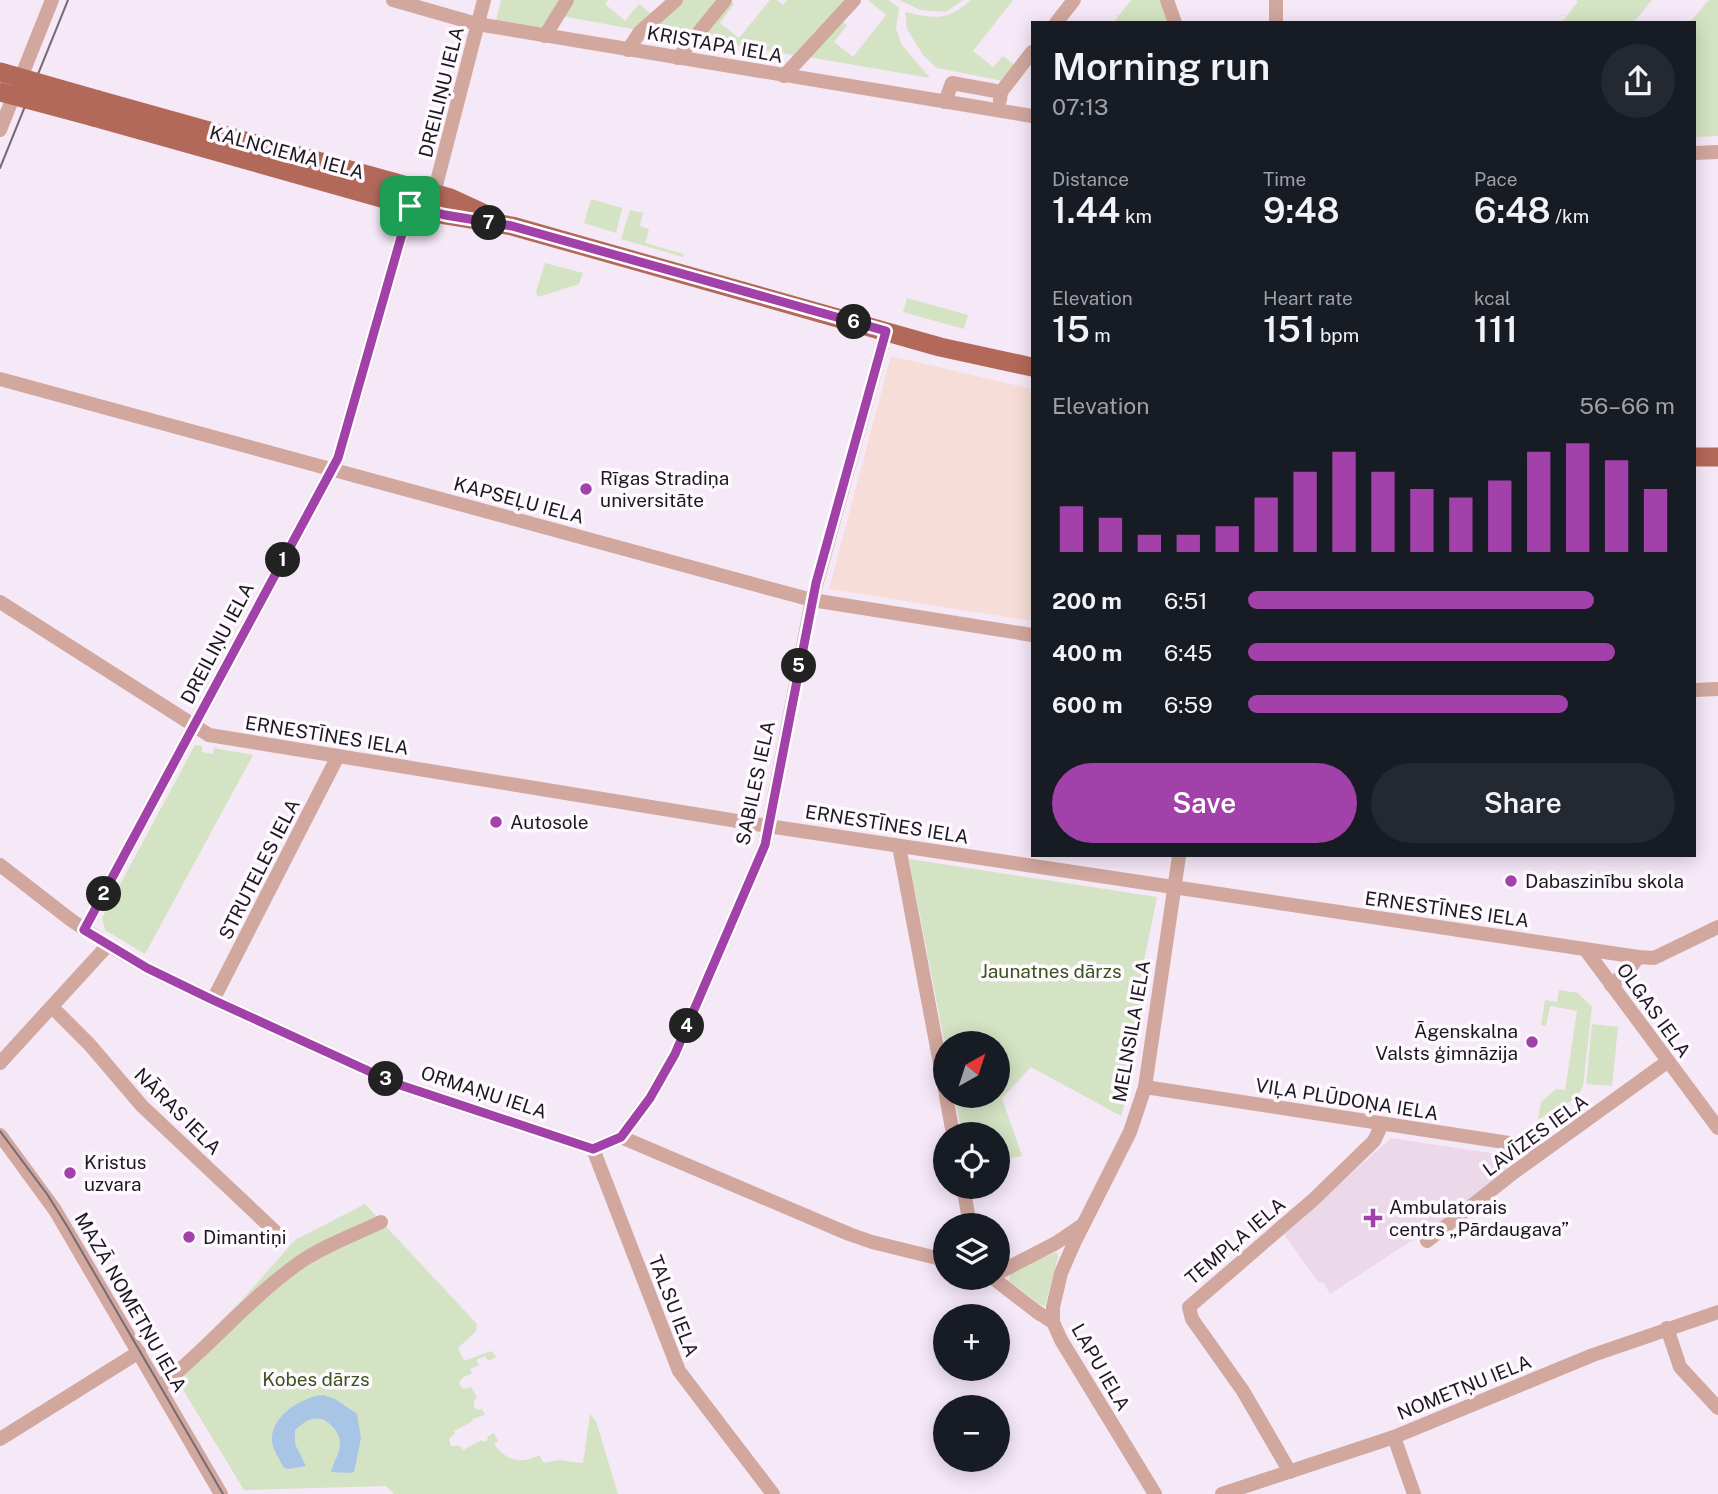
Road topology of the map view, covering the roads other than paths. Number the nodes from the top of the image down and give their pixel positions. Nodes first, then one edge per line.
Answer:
1 (52, 0) edge
2 (393, 0) edge
3 (484, 0) edge
4 (568, 0) edge
5 (676, 0) edge
6 (725, 0) edge
7 (854, 0) edge
8 (1074, 0) edge
9 (1167, 0) edge
10 (1276, 0) edge
11 (1058, 21) edge
12 (1174, 21) edge
13 (1276, 21) edge
14 (478, 24) junction
15 (545, 36) junction
16 (628, 50) junction
17 (1031, 53) edge
18 (678, 58) junction
19 (0, 72) edge
20 (784, 76) junction
21 (1001, 92) junction
22 (4, 95) edge
23 (945, 102) junction
24 (96, 108) junction
25 (997, 111) junction
26 (1031, 116) edge
27 (0, 130) edge
28 (1718, 152) edge
29 (1696, 153) edge
30 (434, 193) junction
31 (410, 206) junction
32 (512, 226) junction
33 (886, 331) junction
34 (1031, 368) edge
35 (0, 379) edge
36 (1696, 457) edge
37 (1718, 457) edge
38 (332, 469) junction
39 (812, 600) junction
40 (0, 602) edge
41 (1031, 635) edge
42 (1718, 689) edge
43 (1696, 690) edge
44 (194, 727) junction
45 (338, 756) junction
46 (768, 826) junction
47 (899, 846) junction
48 (1179, 857) edge
49 (0, 865) edge
50 (1174, 887) junction
51 (1718, 927) edge
52 (84, 930) junction
53 (108, 945) junction
54 (1584, 949) junction
55 (1639, 957) junction
56 (1611, 985) junction
57 (213, 1000) junction
58 (52, 1007) junction
59 (934, 1031) edge
60 (1667, 1062) junction
61 (0, 1063) edge
62 (1145, 1087) junction
63 (1382, 1124) junction
64 (1717, 1125) edge
65 (0, 1135) edge
66 (621, 1137) junction
67 (593, 1149) junction
68 (1542, 1152) junction
69 (381, 1222) dead end
70 (1083, 1225) junction
71 (281, 1237) dead end
72 (1427, 1241) dead end
73 (933, 1257) edge
74 (1010, 1267) edge
75 (1009, 1290) edge
76 (1718, 1312) edge
77 (1053, 1322) junction
78 (1667, 1328) junction
79 (139, 1352) junction
80 (159, 1387) junction
81 (1718, 1408) edge
82 (1394, 1437) junction
83 (0, 1439) edge
84 (1290, 1472) junction
85 (221, 1494) edge
86 (773, 1494) edge
87 (1155, 1494) edge
88 (1223, 1494) edge
89 (1414, 1494) edge

1 - 22 street
2 - 14 street, KRISTAPA IELA
3 - 14 street, DREILIŅU IELA
4 - 15 street
5 - 16 street
6 - 18 street
7 - 20 street
8 - 11 street
9 - 12 street
10 - 13 street
14 - 15 street, KRISTAPA IELA
14 - 30 street, DREILIŅU IELA
15 - 16 street, KRISTAPA IELA
16 - 18 street, KRISTAPA IELA
17 - 21 street
18 - 20 street, KRISTAPA IELA
19 - 24 main road, bridge
20 - 23 street, KRISTAPA IELA
21 - 23 street
21 - 25 street
22 - 24 main road, bridge
22 - 27 street
23 - 25 street, KRISTAPA IELA
24 - 30 main road, KALNCIEMA IELA
24 - 31 main road, KALNCIEMA IELA
25 - 26 street, KRISTAPA IELA
28 - 29 street
30 - 32 main road, KALNCIEMA IELA
31 - 32 main road, KALNCIEMA IELA
31 - 38 street, DREILIŅU IELA
32 - 33 main road, KALNCIEMA IELA
33 - 34 main road, KALNCIEMA IELA
33 - 39 street, SABILES IELA
35 - 38 street, KAPSEĻU IELA
36 - 37 main road
38 - 39 street, KAPSEĻU IELA
38 - 44 street, DREILIŅU IELA
39 - 41 street, KAPSEĻU IELA
39 - 46 street, SABILES IELA
40 - 44 street, ERNESTĪNES IELA
42 - 43 street
44 - 45 street, ERNESTĪNES IELA
44 - 52 street, DREILIŅU IELA
45 - 46 street, ERNESTĪNES IELA
45 - 57 street, STRUTELES IELA
46 - 47 street, ERNESTĪNES IELA
46 - 66 street, SABILES IELA
47 - 50 street, ERNESTĪNES IELA
47 - 59 street
48 - 50 street, MELNSILA IELA
49 - 52 street, ORMAŅU IELA
50 - 54 street, ERNESTĪNES IELA
50 - 62 street, MELNSILA IELA
51 - 55 street, ERNESTĪNES IELA
52 - 53 street, ORMAŅU IELA
53 - 57 street, ORMAŅU IELA
53 - 58 street
54 - 55 street, ERNESTĪNES IELA
54 - 56 street, OLGAS IELA
55 - 56 street
56 - 60 street, OLGAS IELA
57 - 67 street, ORMAŅU IELA
58 - 61 street
58 - 71 street, NĀRAS IELA
60 - 64 street, OLGAS IELA
60 - 68 street, LAVĪZES IELA
62 - 63 street, VIĻA PLŪDOŅA IELA
62 - 70 street, MELNSILA IELA
63 - 68 street, VIĻA PLŪDOŅA IELA
63 - 84 street, TEMPĻA IELA
65 - 79 street, MAZĀ NOMETŅU IELA
66 - 67 street
66 - 73 street
67 - 86 street, TALSU IELA
68 - 72 street, LAVĪZES IELA
69 - 80 street
70 - 74 street
70 - 77 street, MELNSILA IELA
75 - 77 street, LAPU IELA
76 - 78 street, NOMETŅU IELA
77 - 87 street, LAPU IELA
78 - 81 street
78 - 82 street, NOMETŅU IELA
79 - 80 street, MAZĀ NOMETŅU IELA
79 - 83 street
80 - 85 street, MAZĀ NOMETŅU IELA
82 - 84 street, NOMETŅU IELA
82 - 89 street
84 - 88 street, NOMETŅU IELA

